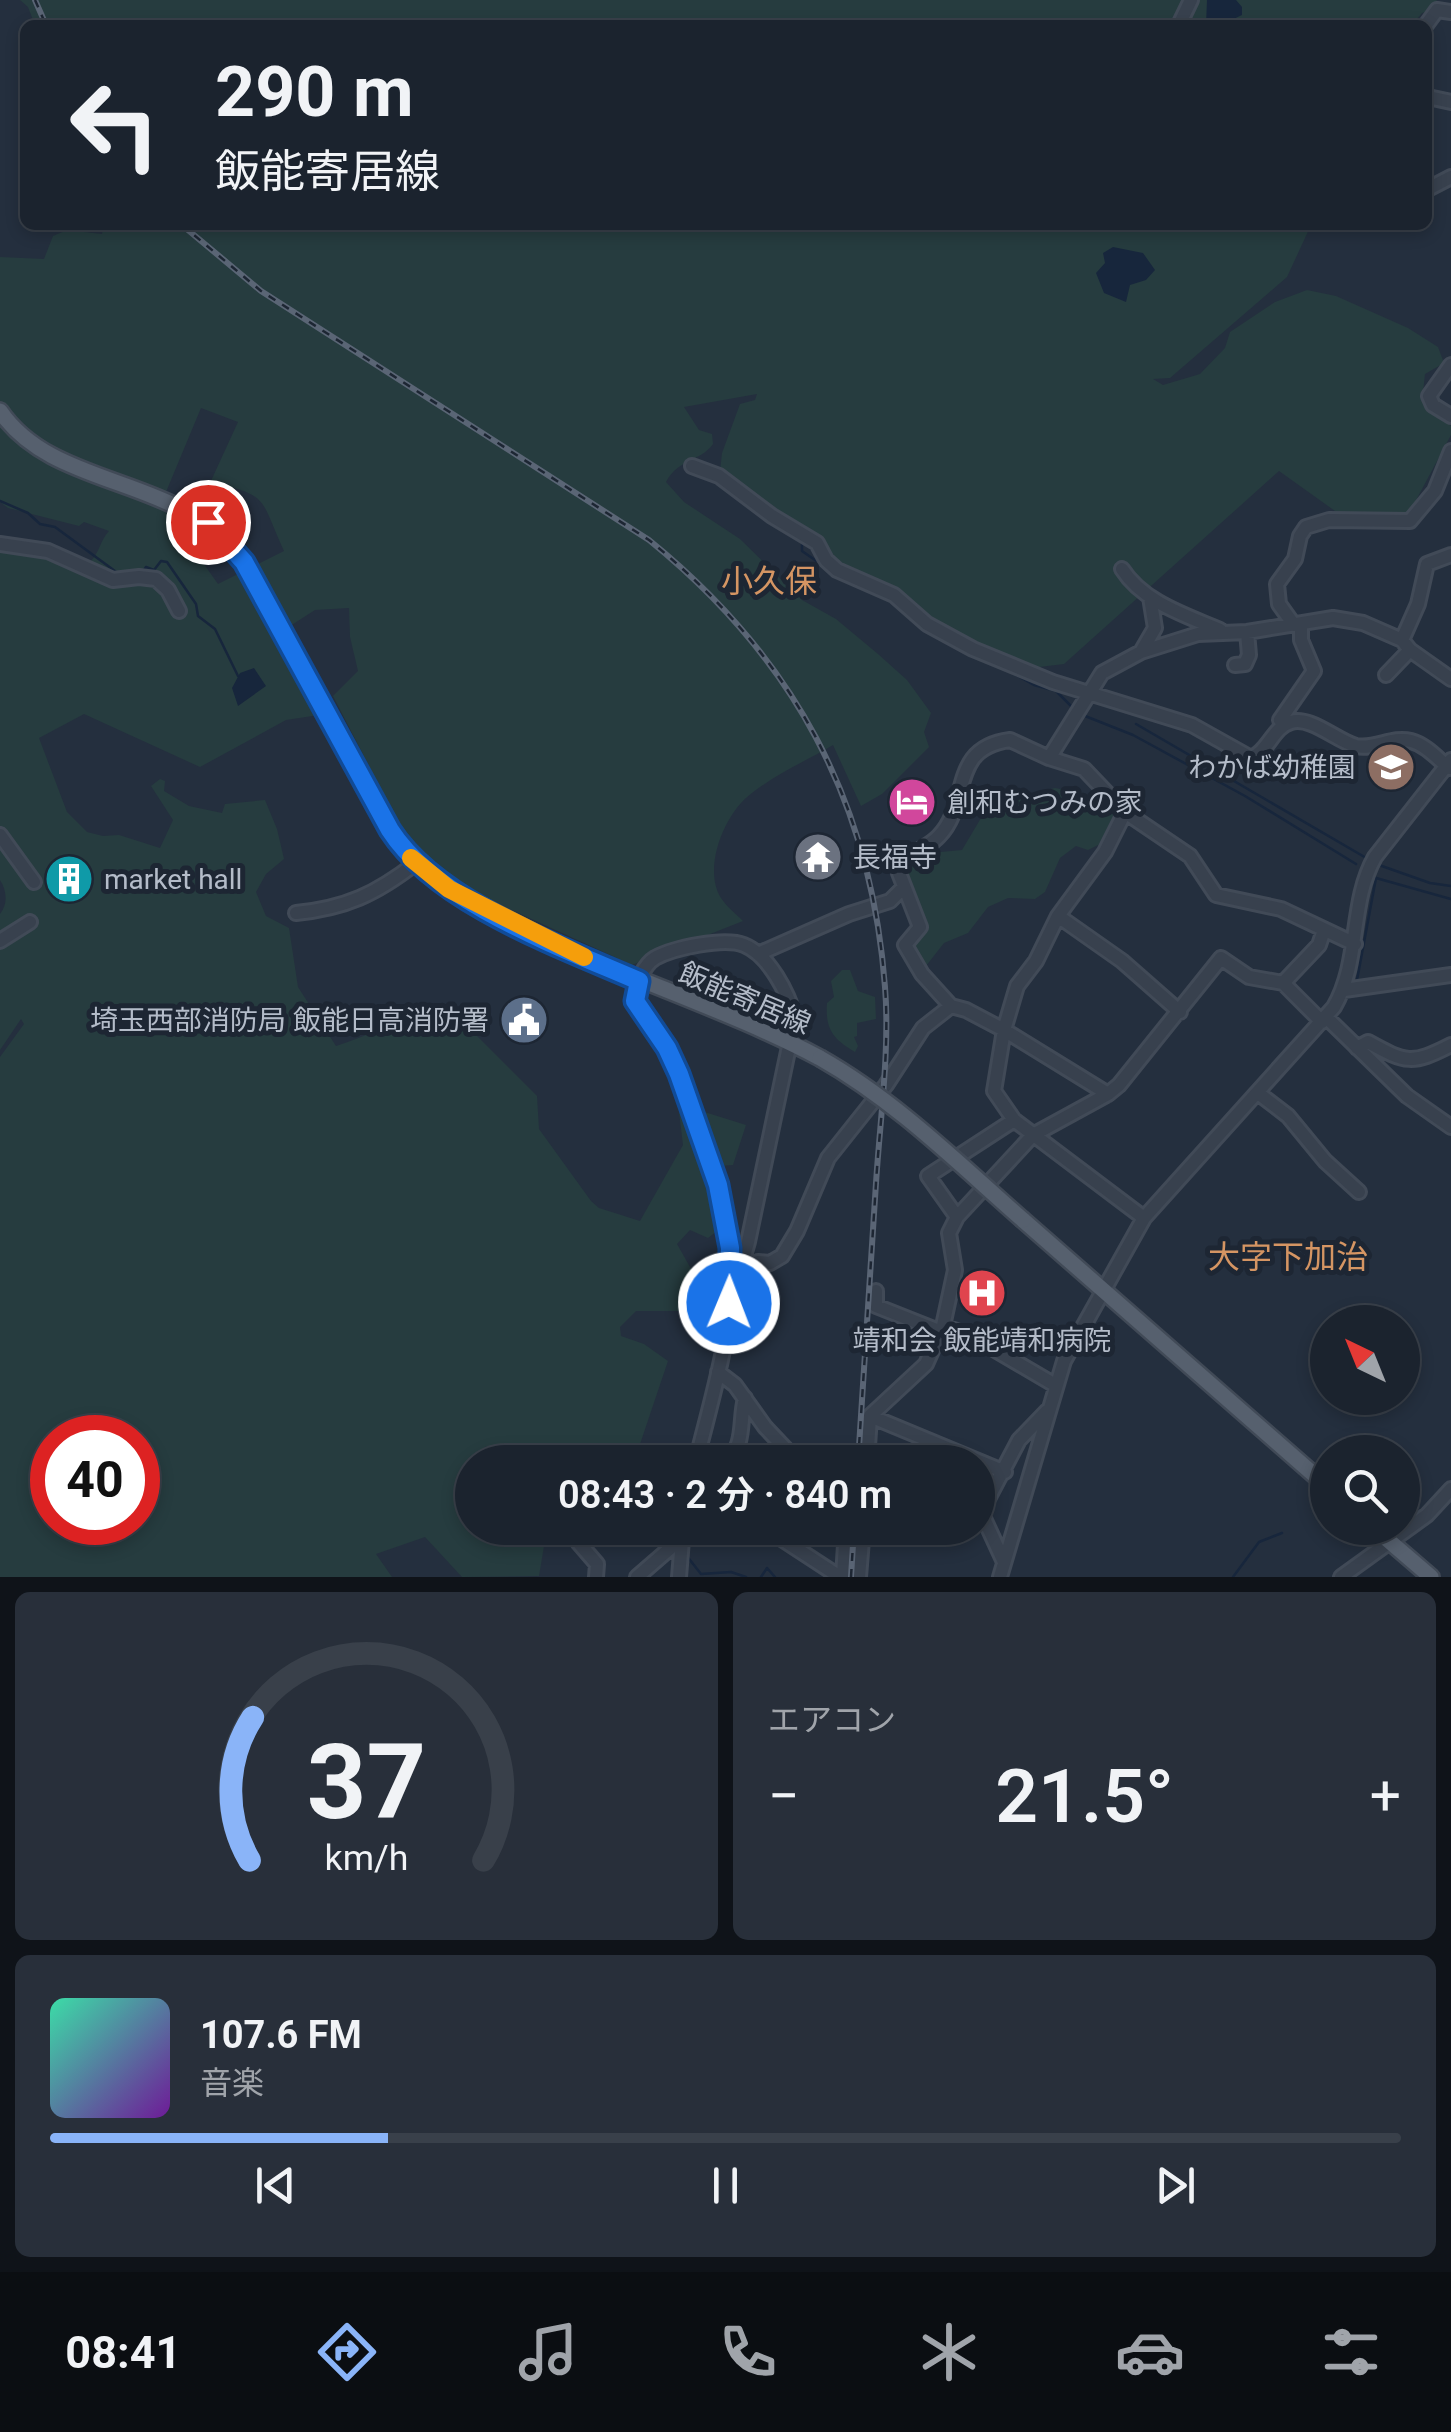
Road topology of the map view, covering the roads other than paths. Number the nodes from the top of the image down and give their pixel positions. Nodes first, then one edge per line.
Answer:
1 (1451, 12) edge
2 (1430, 20) edge
3 (1451, 365) edge
4 (0, 411) edge
5 (1451, 416) edge
6 (1451, 451) edge
7 (692, 466) dead end
8 (0, 544) edge
9 (1451, 556) edge
10 (1122, 569) dead end
11 (1150, 597) junction
12 (179, 611) dead end
13 (1297, 624) junction
14 (1223, 632) junction
15 (1248, 632) junction
16 (1406, 645) junction
17 (1141, 652) junction
18 (1235, 665) dead end
19 (1386, 675) dead end
20 (1451, 678) edge
21 (1089, 694) junction
22 (1284, 724) junction
23 (1048, 758) junction
24 (1449, 765) edge
25 (1126, 812) junction
26 (0, 835) edge
27 (416, 863) junction
28 (34, 882) dead end
29 (904, 886) junction
30 (296, 913) dead end
31 (1058, 916) junction
32 (30, 922) dead end
33 (1324, 930) junction
34 (0, 941) edge
35 (1354, 944) junction
36 (758, 954) junction
37 (1451, 975) edge
38 (639, 981) junction
39 (1284, 982) junction
40 (1344, 990) junction
41 (952, 1006) junction
42 (1180, 1012) junction
43 (1324, 1020) junction
44 (1004, 1030) junction
45 (792, 1043) junction
46 (1451, 1045) edge
47 (1357, 1048) junction
48 (1258, 1093) junction
49 (1108, 1094) junction
50 (1014, 1120) junction
51 (1451, 1127) edge
52 (1032, 1135) junction
53 (1359, 1192) dead end
54 (958, 1218) junction
55 (1144, 1218) junction
56 (735, 1276) junction
57 (1104, 1290) junction
58 (876, 1292) dead end
59 (941, 1329) junction
60 (718, 1372) junction
61 (1056, 1385) junction
62 (745, 1398) junction
63 (1048, 1410) junction
64 (870, 1416) junction
65 (700, 1445) edge
66 (739, 1445) edge
67 (782, 1445) edge
68 (868, 1445) edge
69 (1310, 1470) edge
70 (1005, 1472) junction
71 (1451, 1488) edge
72 (1420, 1520) edge
73 (581, 1545) edge
74 (670, 1545) edge
75 (681, 1545) edge
76 (791, 1545) edge
77 (845, 1545) edge
78 (861, 1545) edge
79 (1386, 1545) edge
80 (1394, 1545) edge
81 (1004, 1562) junction
82 (596, 1577) edge
83 (637, 1577) edge
84 (679, 1577) edge
85 (842, 1577) edge
86 (859, 1577) edge
87 (1000, 1577) edge
88 (1341, 1577) edge
89 (1431, 1577) edge

1 - 2 street
3 - 5 street
4 - 27 main road, 飯能寄居線
6 - 13 street
7 - 21 street
8 - 12 street
9 - 16 street
10 - 11 street
11 - 14 street
11 - 17 street
13 - 15 street
13 - 16 street
13 - 22 street
14 - 15 street
14 - 17 street
15 - 18 street
16 - 19 street
16 - 20 street
17 - 21 street
21 - 22 street
21 - 23 street
22 - 24 street
23 - 25 street
23 - 29 street
24 - 35 street
25 - 31 street
25 - 33 street
26 - 28 street
27 - 30 street
27 - 38 main road, 飯能寄居線
29 - 36 street
29 - 41 street
31 - 42 street
31 - 44 street
32 - 34 street
33 - 35 street
33 - 39 street
35 - 40 street
36 - 38 street
36 - 45 street
37 - 40 street
38 - 45 main road, 飯能寄居線
38 - 56 street
39 - 42 street
39 - 43 street
40 - 43 street
41 - 44 street
41 - 56 street
42 - 49 street
43 - 47 street
43 - 48 street
44 - 49 street
44 - 50 street
45 - 56 street
45 - 57 main road, 飯能寄居線, bridge
46 - 47 street
47 - 51 street
48 - 53 street
48 - 55 street
49 - 52 street
50 - 52 street
50 - 54 street
52 - 54 street
52 - 55 street
54 - 59 street
55 - 57 street
56 - 60 street
57 - 61 street
57 - 69 main road, 飯能寄居線
58 - 59 street
59 - 61 street
59 - 64 street
60 - 62 street
60 - 65 street
61 - 63 street
62 - 66 street
62 - 67 street
63 - 70 street
63 - 81 street
64 - 68 street
64 - 70 street
70 - 81 street
71 - 72 street
73 - 82 street
74 - 83 street
75 - 84 street
76 - 85 street
77 - 85 street
78 - 86 street
79 - 88 street
80 - 89 main road
81 - 87 street

